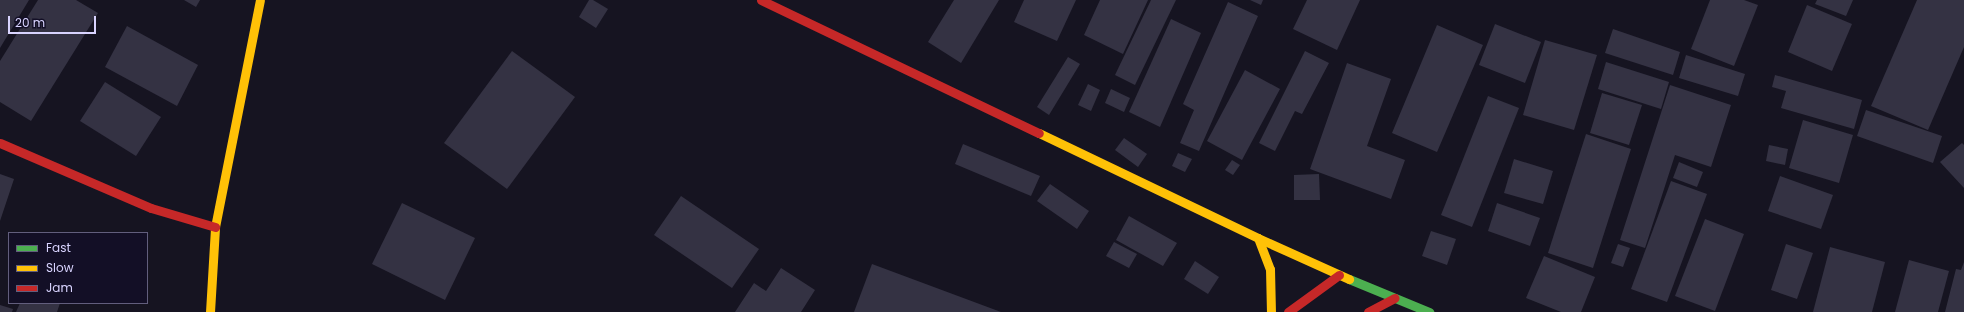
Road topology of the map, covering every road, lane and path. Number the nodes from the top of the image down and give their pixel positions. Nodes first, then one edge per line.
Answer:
1 (260, 0) edge
2 (761, 0) edge
3 (0, 143) edge
4 (215, 227) junction
5 (1258, 238) junction
6 (1339, 275) junction
7 (1394, 298) junction
8 (210, 312) edge
9 (1272, 312) edge
10 (1288, 312) edge
11 (1368, 312) edge
12 (1429, 312) edge

1 - 4 main road
2 - 5 main road
3 - 4 main road
4 - 8 main road
5 - 6 main road
5 - 9 main road
6 - 7 main road
6 - 10 main road
7 - 11 main road
7 - 12 main road

